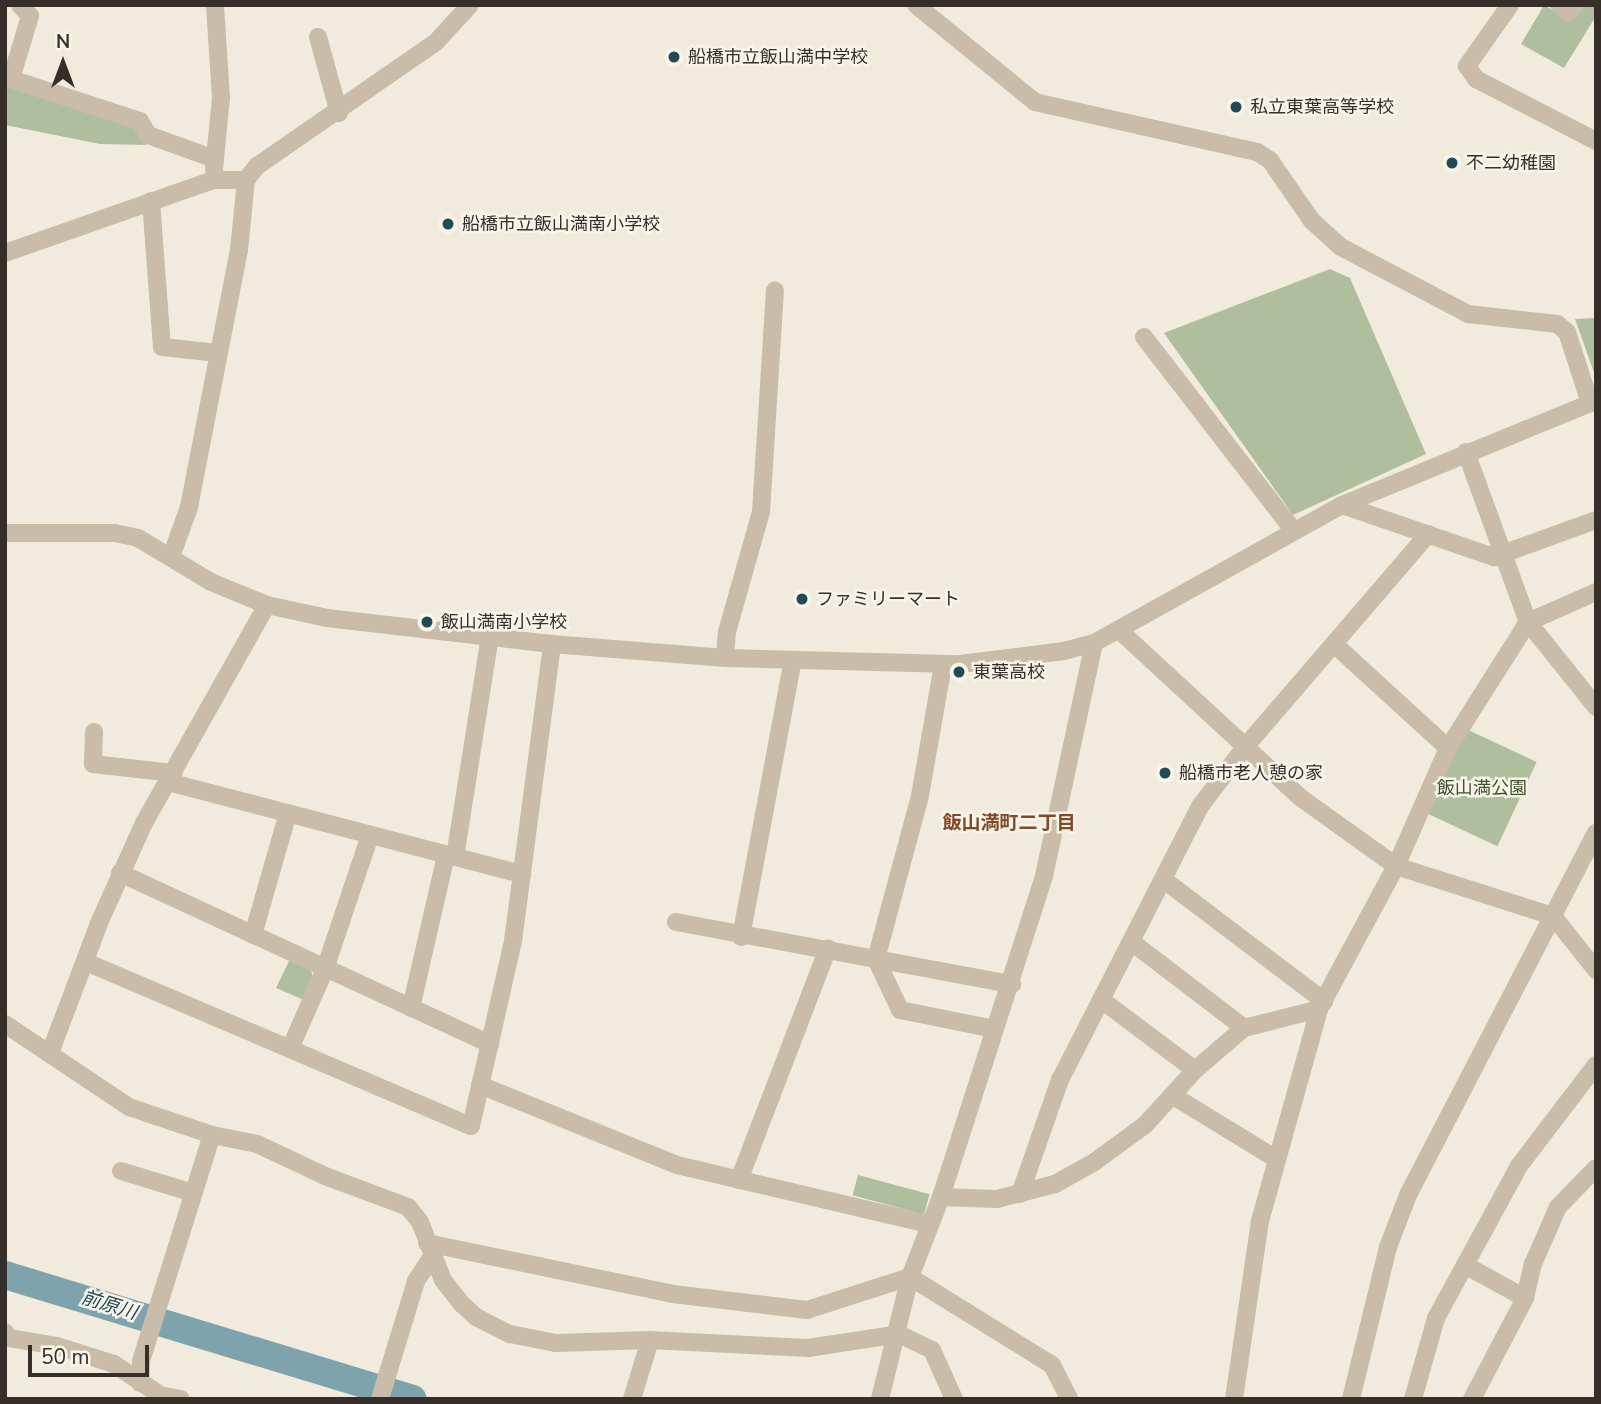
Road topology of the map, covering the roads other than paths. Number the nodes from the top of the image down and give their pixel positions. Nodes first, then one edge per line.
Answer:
1 (20, 5) edge
2 (215, 5) edge
3 (916, 5) edge
4 (1510, 5) edge
5 (1559, 5) edge
6 (1575, 5) edge
7 (467, 7) edge
8 (318, 37) dead end
9 (8, 78) edge
10 (339, 113) junction
11 (1596, 141) edge
12 (215, 159) junction
13 (213, 180) junction
14 (246, 180) junction
15 (151, 201) junction
16 (5, 253) edge
17 (775, 290) dead end
18 (1144, 337) dead end
19 (219, 353) junction
20 (1593, 402) edge
21 (1466, 452) junction
22 (1342, 505) junction
23 (1596, 520) edge
24 (1293, 530) junction
25 (5, 533) edge
26 (1428, 534) junction
27 (1504, 555) junction
28 (172, 557) junction
29 (1596, 592) edge
30 (267, 605) junction
31 (1528, 622) junction
32 (1120, 631) junction
33 (491, 637) junction
34 (1094, 643) junction
35 (552, 644) junction
36 (1334, 645) junction
37 (725, 658) junction
38 (793, 660) junction
39 (943, 665) junction
40 (1596, 707) edge
41 (94, 732) dead end
42 (1245, 747) junction
43 (1448, 748) junction
44 (170, 778) junction
45 (288, 813) junction
46 (1596, 833) edge
47 (370, 835) junction
48 (451, 856) junction
49 (1396, 866) junction
50 (120, 873) junction
51 (522, 874) junction
52 (1164, 880) junction
53 (1553, 916) junction
54 (676, 922) dead end
55 (253, 935) junction
56 (741, 937) junction
57 (1133, 943) junction
58 (828, 948) junction
59 (876, 960) junction
60 (86, 962) junction
61 (325, 969) junction
62 (1596, 970) edge
63 (1012, 984) junction
64 (1103, 1001) junction
65 (1322, 1005) junction
66 (411, 1008) junction
67 (5, 1024) edge
68 (1244, 1028) junction
69 (994, 1029) junction
70 (490, 1044) junction
71 (290, 1049) junction
72 (50, 1053) junction
73 (1596, 1065) edge
74 (1195, 1070) junction
75 (481, 1085) junction
76 (1175, 1097) junction
77 (212, 1135) junction
78 (1275, 1158) junction
79 (1596, 1168) edge
80 (121, 1171) dead end
81 (739, 1180) junction
82 (193, 1193) junction
83 (1020, 1194) junction
84 (941, 1197) junction
85 (928, 1224) junction
86 (430, 1249) junction
87 (1465, 1265) junction
88 (910, 1277) junction
89 (1525, 1298) junction
90 (5, 1332) edge
91 (899, 1334) junction
92 (650, 1340) junction
93 (140, 1383) junction
94 (159, 1397) edge
95 (181, 1399) edge
96 (380, 1399) edge
97 (632, 1399) edge
98 (880, 1399) edge
99 (954, 1399) edge
100 (1069, 1399) edge
101 (1234, 1399) edge
102 (1351, 1399) edge
103 (1413, 1399) edge
104 (1472, 1399) edge

1 - 9 street
2 - 12 street
3 - 20 street
4 - 11 street
5 - 6 street
7 - 10 street
8 - 10 street
9 - 12 street
10 - 14 street
12 - 13 street
13 - 14 street
13 - 15 street
14 - 19 street
15 - 16 street
15 - 19 street
17 - 37 street
18 - 24 street
19 - 28 street
20 - 21 street
21 - 22 street
21 - 27 street
22 - 24 street
22 - 26 street
23 - 27 street
24 - 32 street
25 - 28 street
26 - 27 street
26 - 36 street
27 - 31 street
28 - 30 street
29 - 31 street
30 - 33 street
30 - 44 street
31 - 40 street
31 - 43 street
32 - 34 street
32 - 42 street
33 - 35 street
33 - 48 street
34 - 39 street
34 - 63 street
35 - 37 street
35 - 51 street
36 - 42 street
36 - 43 street
37 - 38 street
38 - 39 street
38 - 56 street
39 - 59 street
41 - 44 street
42 - 49 street
42 - 52 street
43 - 49 street
44 - 45 street
44 - 50 street
45 - 47 street
45 - 55 street
46 - 53 street
47 - 48 street
47 - 61 street
48 - 51 street
48 - 66 street
49 - 53 street
49 - 65 street
50 - 55 street
50 - 60 street
51 - 70 street
52 - 57 street
52 - 65 street
53 - 62 street
53 - 102 street
54 - 56 street
55 - 61 street
56 - 58 street
57 - 64 street
57 - 68 street
58 - 59 street
58 - 81 street
59 - 63 street
59 - 69 street
60 - 71 street
60 - 72 street
61 - 66 street
61 - 71 street
63 - 69 street
64 - 74 street
64 - 83 street
65 - 68 street
65 - 78 street
66 - 70 street
67 - 72 street
68 - 74 street
69 - 84 street
70 - 75 street
71 - 75 street
72 - 77 street
73 - 87 street
74 - 76 street
75 - 81 street
76 - 78 street
76 - 83 street
77 - 82 street
77 - 86 street
78 - 101 street
79 - 89 street
80 - 82 street
81 - 85 street
82 - 93 street
83 - 84 street
84 - 85 street
85 - 88 street
86 - 88 street
86 - 92 street
86 - 96 street
87 - 89 street
87 - 103 street
88 - 91 street
88 - 100 street
89 - 104 street
90 - 93 street
91 - 92 street
91 - 98 street
91 - 99 street
92 - 97 street
93 - 94 street
94 - 95 street

